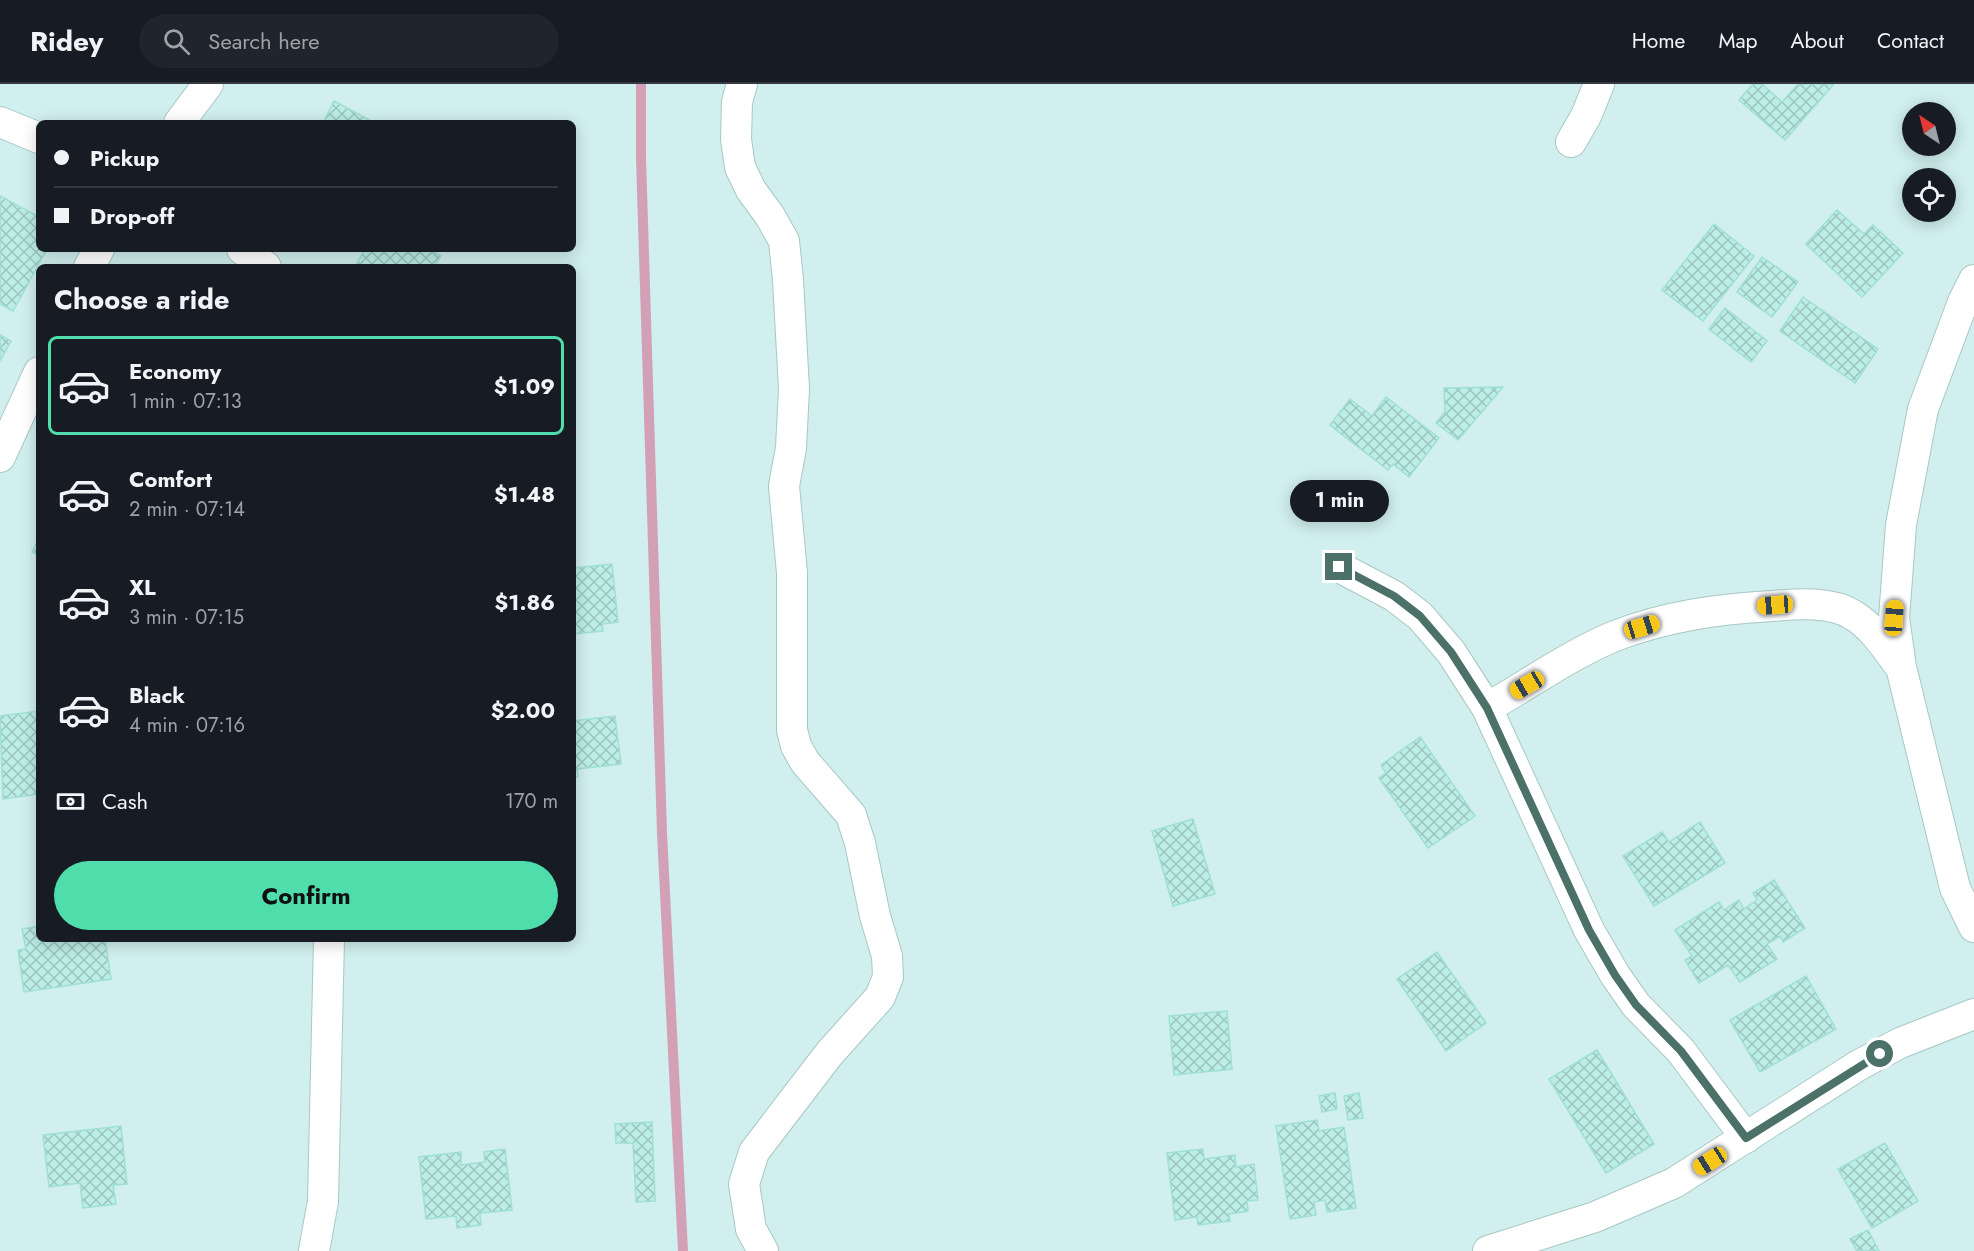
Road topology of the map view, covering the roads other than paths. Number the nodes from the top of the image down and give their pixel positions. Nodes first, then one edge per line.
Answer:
1 (208, 84) edge
2 (742, 84) edge
3 (1599, 84) edge
4 (181, 120) edge
5 (0, 122) edge
6 (36, 137) edge
7 (1571, 142) dead end
8 (246, 252) edge
9 (262, 264) edge
10 (1974, 280) edge
11 (36, 379) edge
12 (0, 457) edge
13 (1339, 567) dead end
14 (1901, 667) junction
15 (1487, 708) junction
16 (1974, 927) edge
17 (329, 942) edge
18 (1974, 1014) edge
19 (1746, 1138) junction
20 (314, 1251) edge
21 (763, 1251) edge
22 (1488, 1251) edge

1 - 4 street
2 - 21 street
3 - 7 street
5 - 6 street
8 - 9 street
10 - 14 street
11 - 12 street
13 - 15 street
14 - 15 street
14 - 16 street
15 - 19 street
17 - 20 street
18 - 19 street
19 - 22 street

